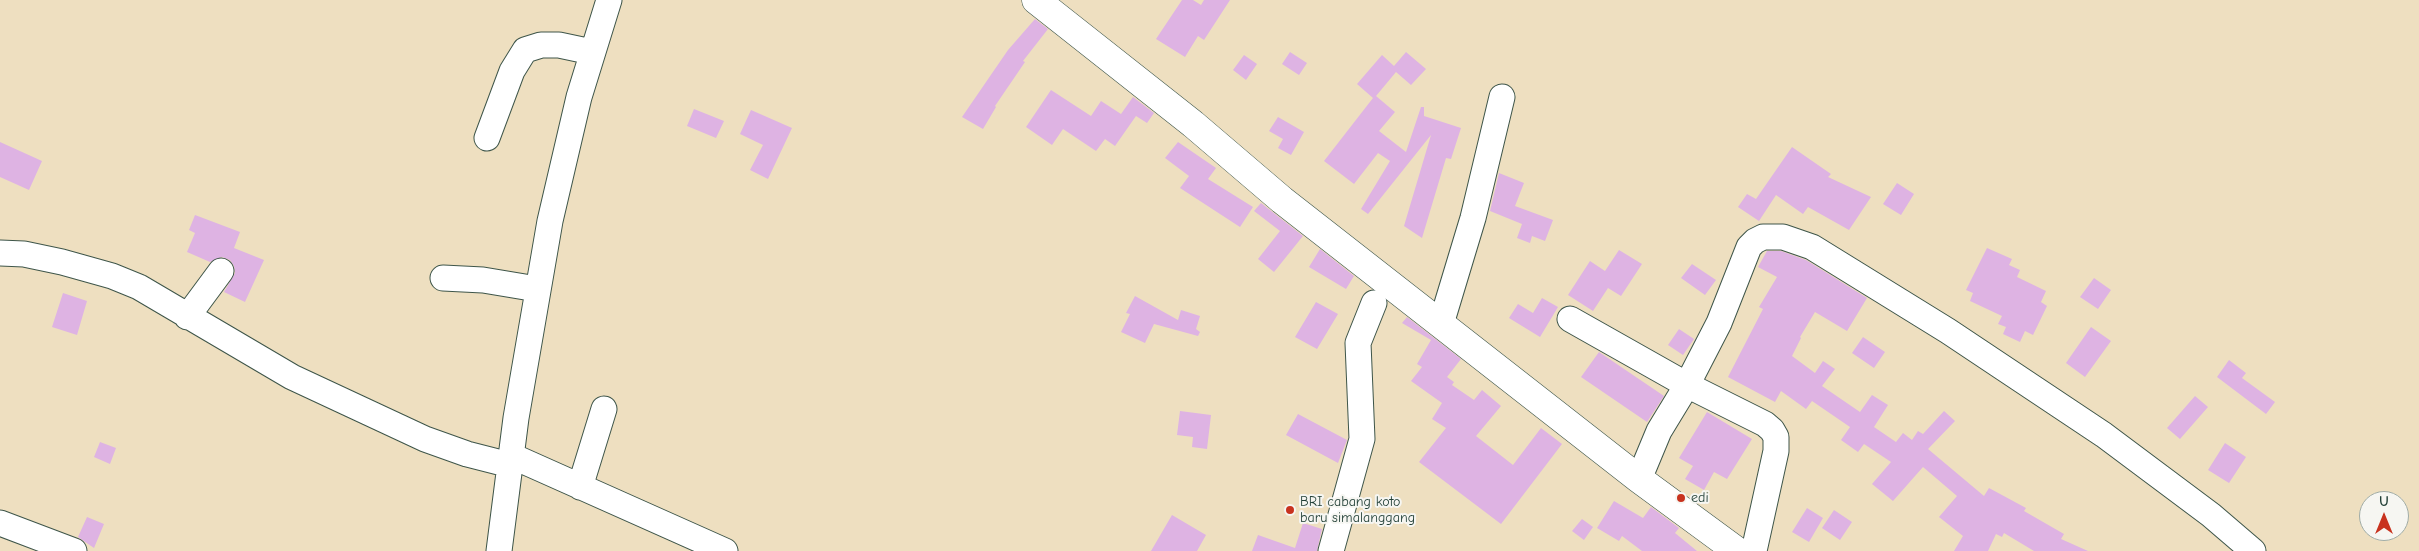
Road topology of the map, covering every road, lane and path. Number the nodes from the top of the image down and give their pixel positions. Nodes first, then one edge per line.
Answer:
1 (609, 0) edge
2 (1036, 0) edge
3 (592, 52) junction
4 (1502, 97) dead end
5 (486, 138) dead end
6 (0, 253) edge
7 (221, 271) dead end
8 (443, 278) dead end
9 (537, 289) junction
10 (1383, 297) junction
11 (187, 317) junction
12 (1570, 319) dead end
13 (1441, 324) junction
14 (1687, 385) junction
15 (604, 409) dead end
16 (511, 461) junction
17 (1639, 479) junction
18 (580, 487) junction
19 (0, 523) edge
20 (74, 551) edge
21 (499, 551) edge
22 (725, 551) edge
23 (1331, 551) edge
24 (1737, 551) edge
25 (1754, 551) edge
26 (2252, 551) edge

1 - 3 street
2 - 10 main road
3 - 5 street
3 - 9 street
4 - 13 street
6 - 11 street
7 - 11 street
8 - 9 street
9 - 16 street
10 - 13 main road
10 - 23 street
11 - 16 street
12 - 14 street
13 - 17 main road
14 - 17 street
14 - 25 street
14 - 26 street
15 - 18 street
16 - 18 street
16 - 21 street
17 - 24 main road
18 - 22 street
19 - 20 street

